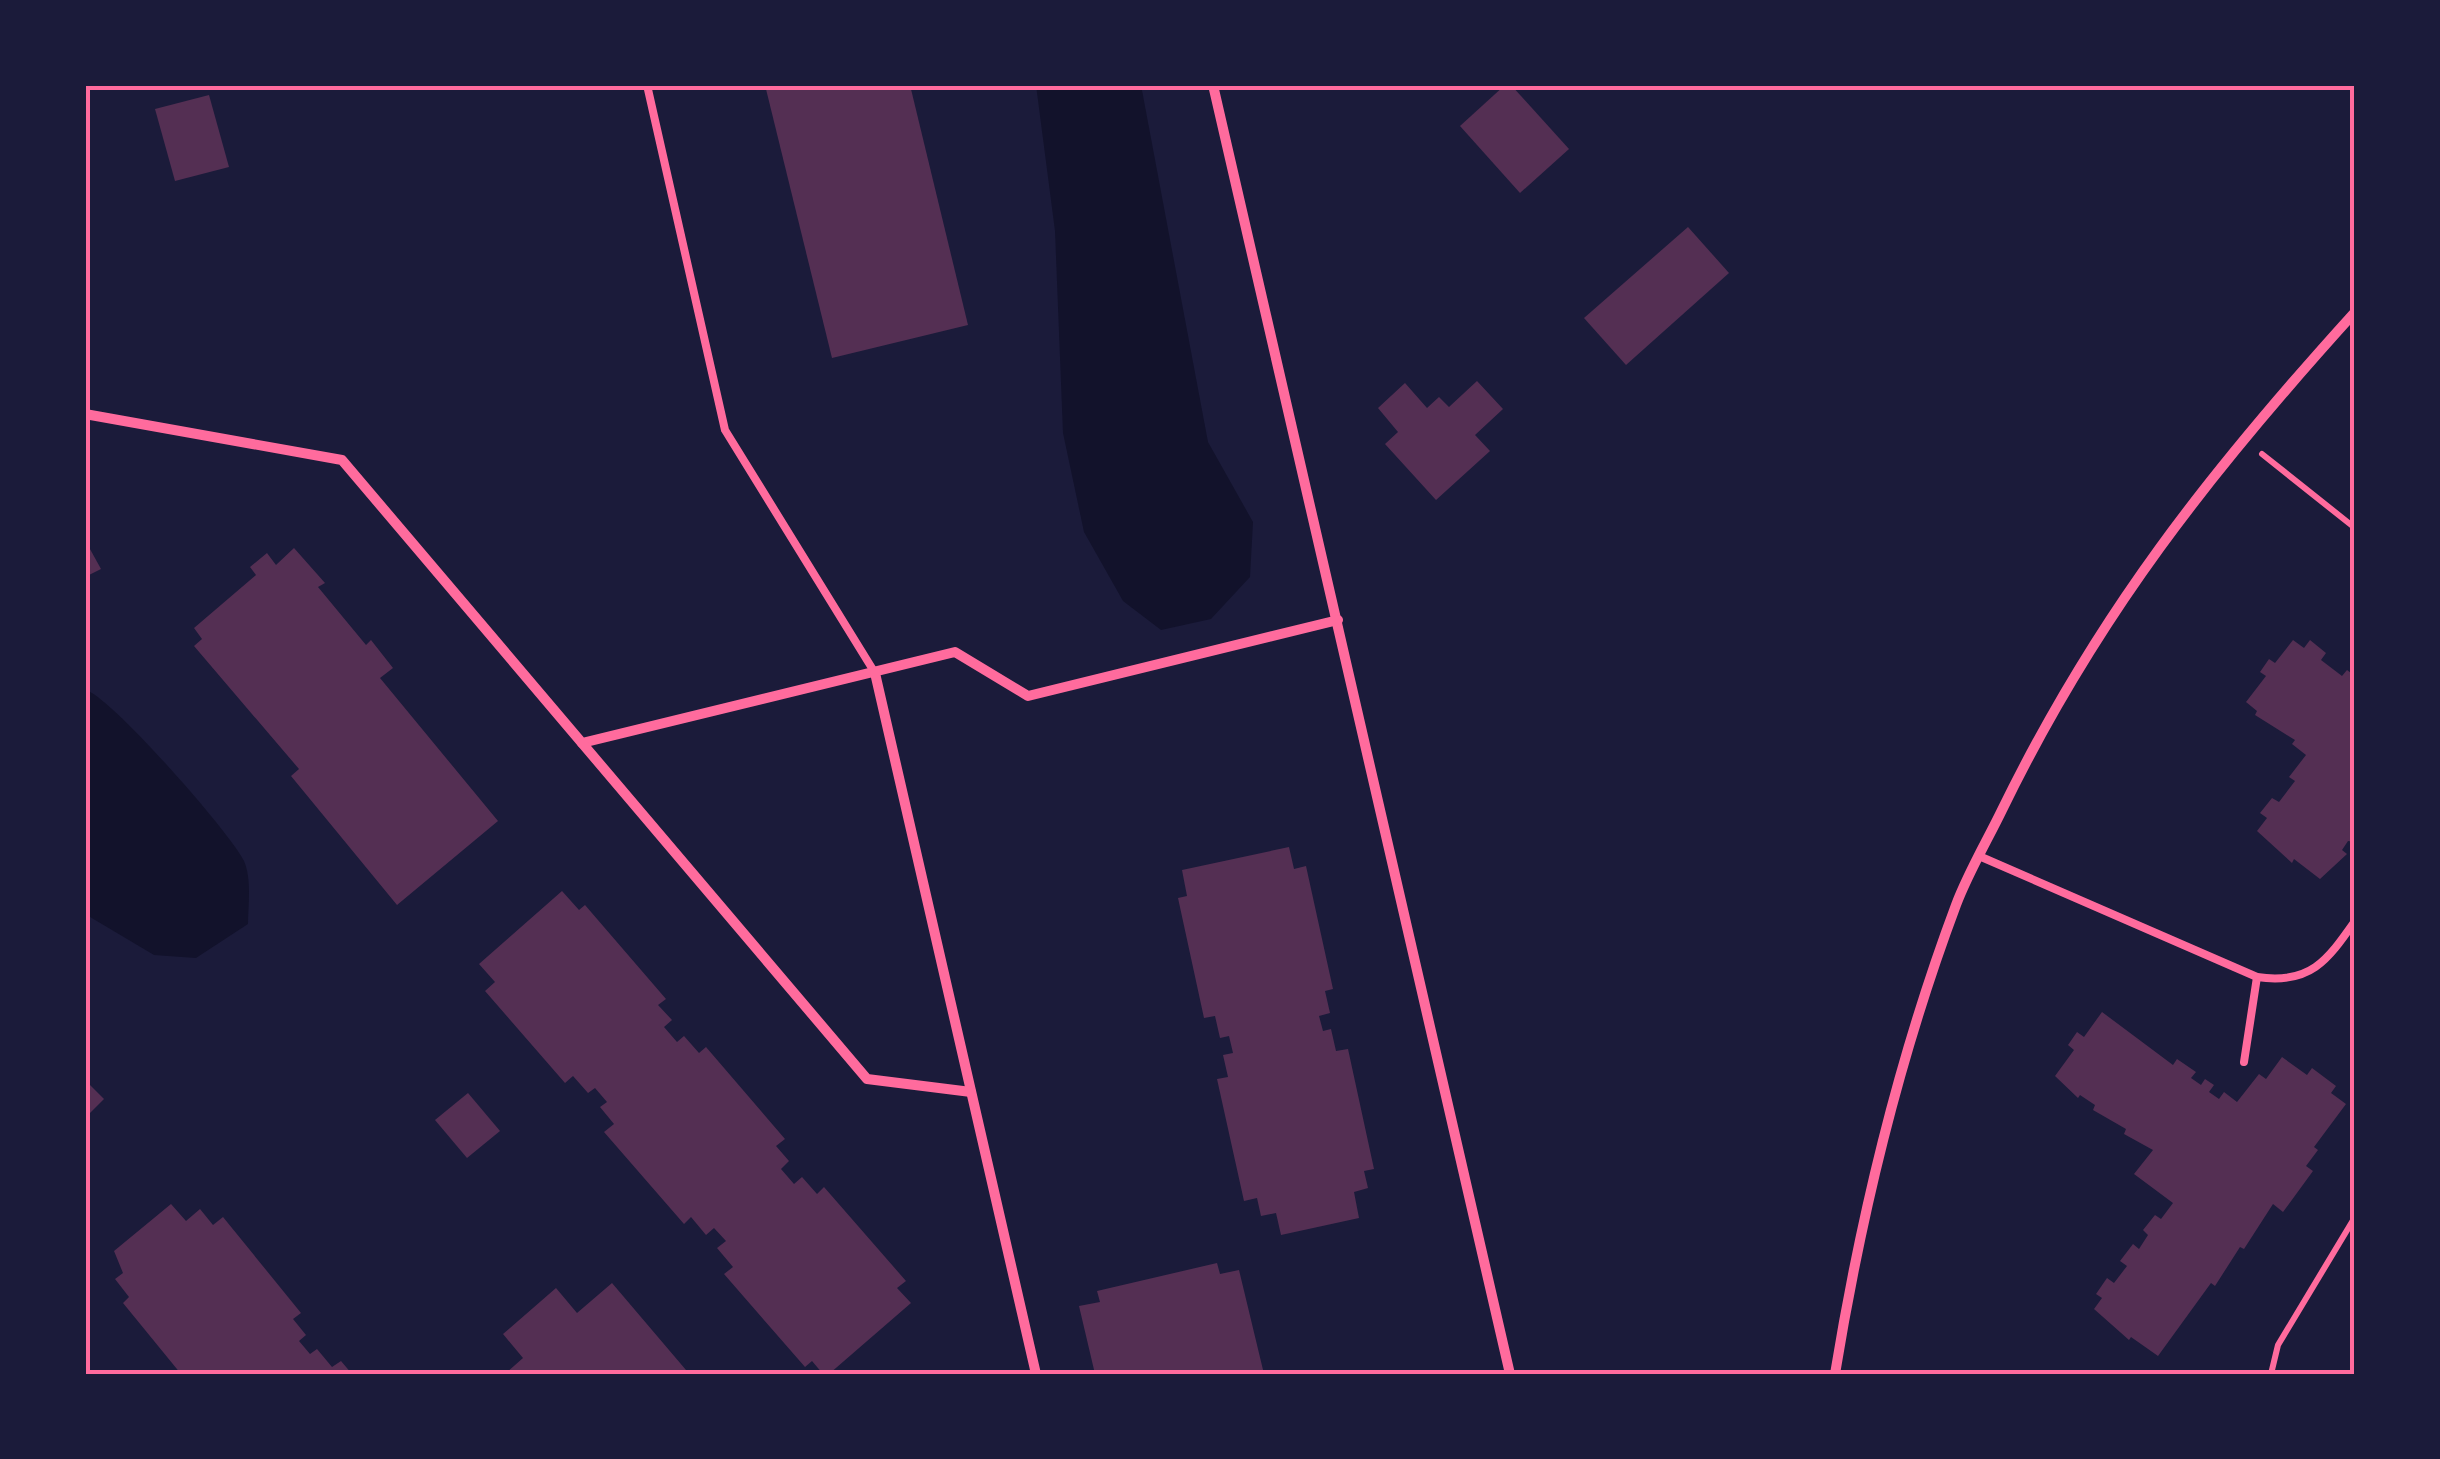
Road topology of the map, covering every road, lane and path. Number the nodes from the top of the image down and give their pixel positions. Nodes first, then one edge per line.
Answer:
1 (647, 85) edge
2 (1213, 85) edge
3 (2355, 312) edge
4 (85, 414) edge
5 (2241, 438) junction
6 (2355, 528) edge
7 (1338, 620) junction
8 (875, 673) junction
9 (582, 743) junction
10 (1980, 856) junction
11 (2355, 921) edge
12 (2257, 977) junction
13 (2244, 1062) dead end
14 (971, 1092) junction
15 (2355, 1217) edge
16 (1036, 1374) edge
17 (1510, 1374) edge
18 (1835, 1374) edge
19 (2272, 1374) edge

1 - 8 lane
2 - 7 street
3 - 5 street
4 - 9 street
5 - 6 path
5 - 10 street
7 - 8 street
7 - 17 street
8 - 9 street
8 - 14 street
9 - 14 street
10 - 12 lane
10 - 18 street
11 - 12 lane
12 - 13 lane
14 - 16 street
15 - 19 path

